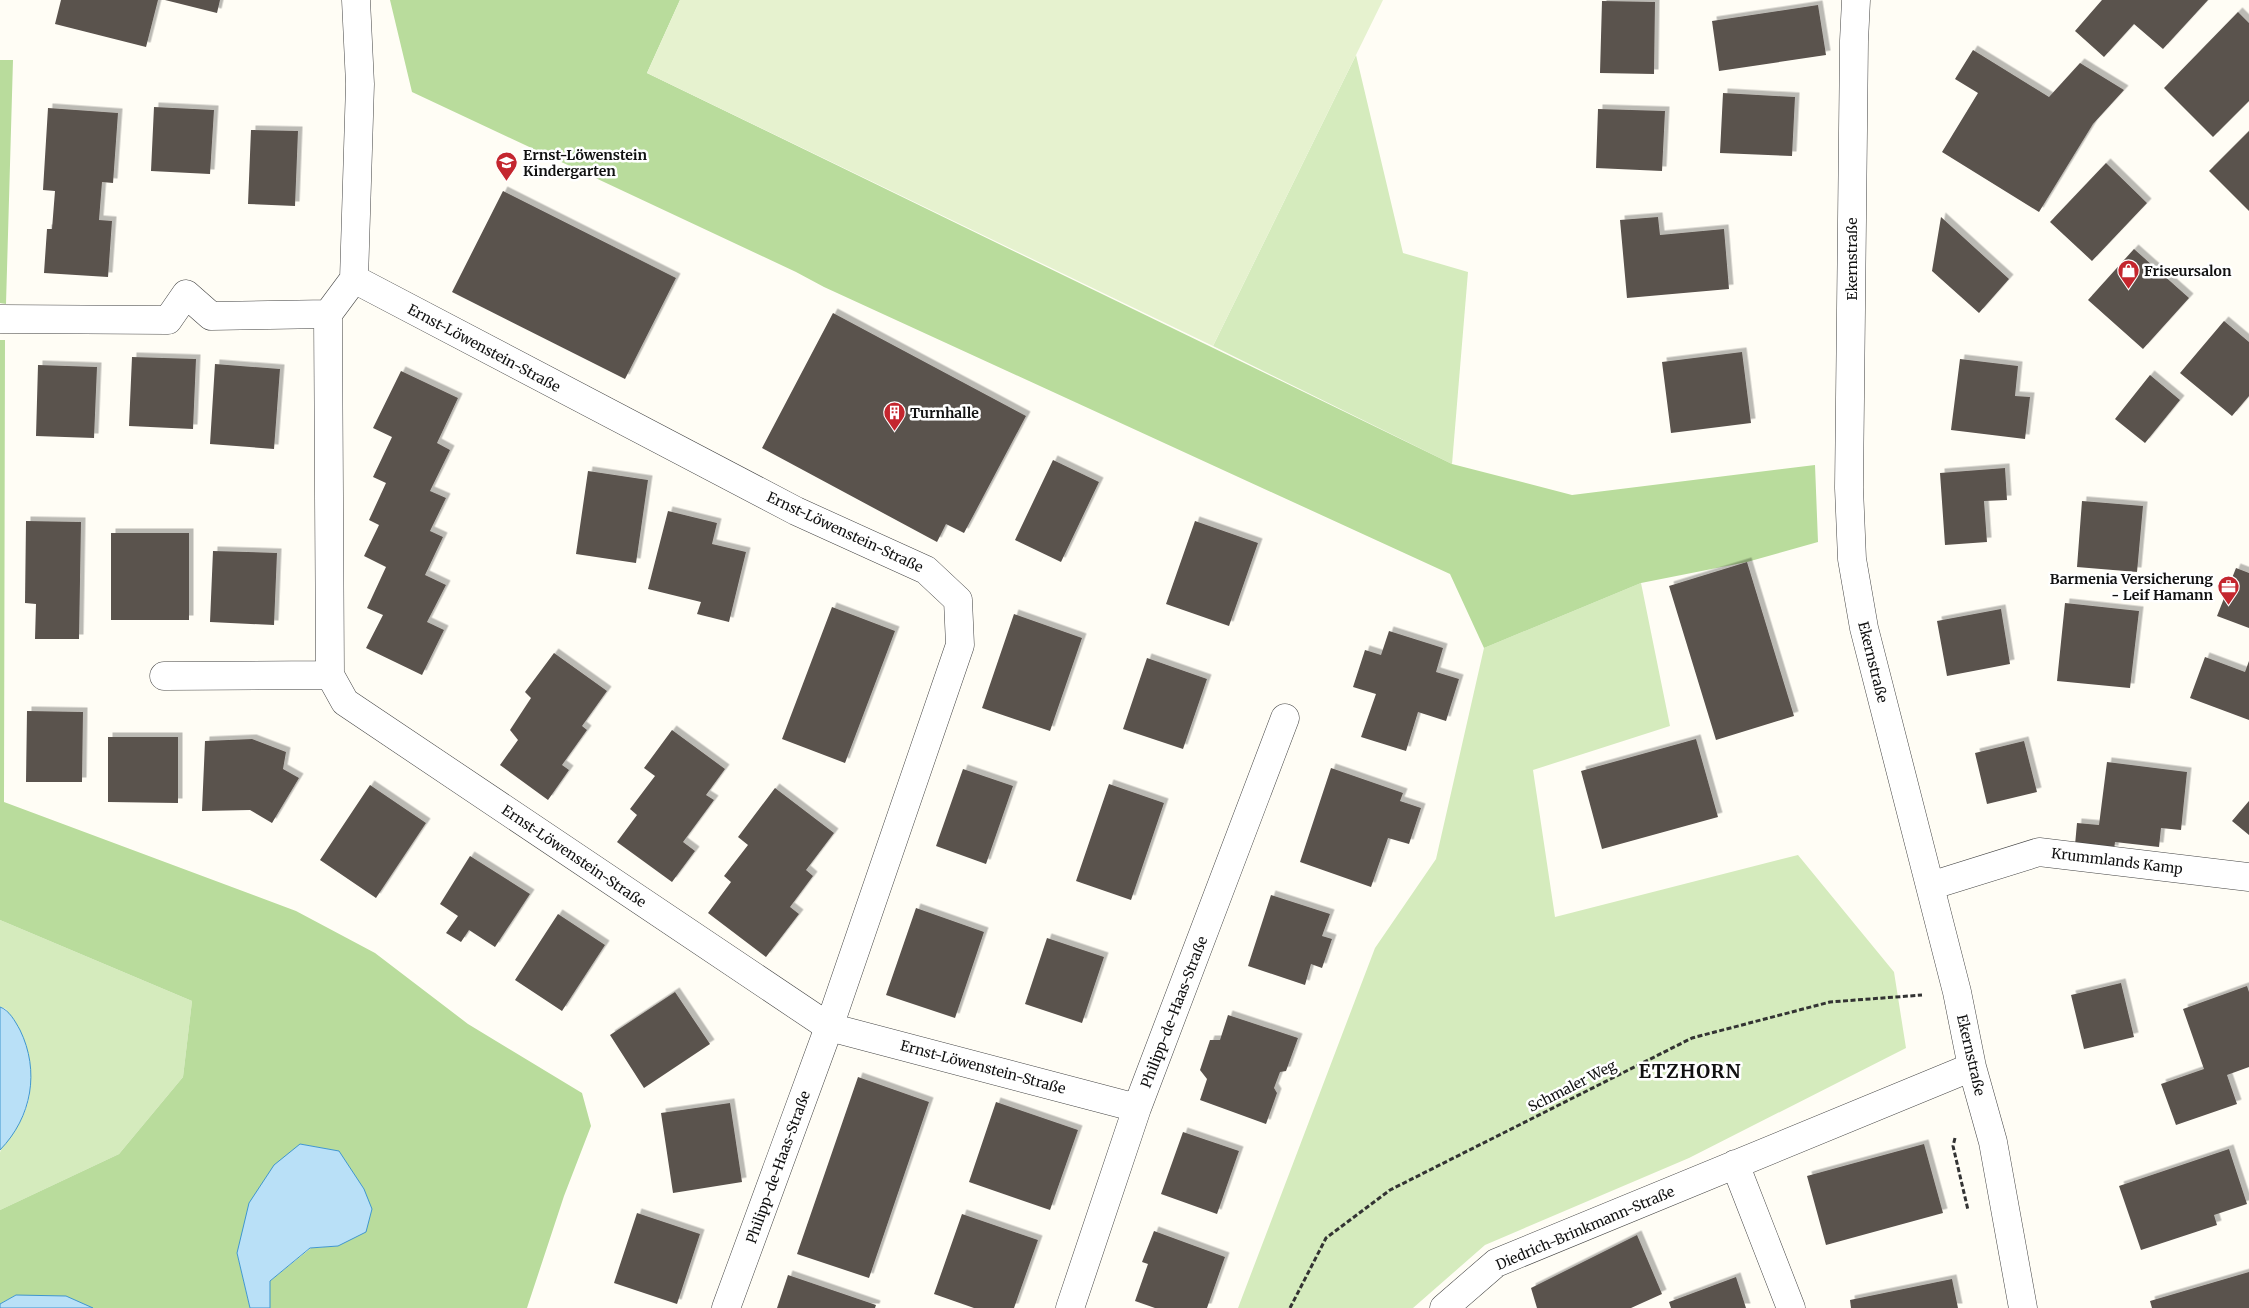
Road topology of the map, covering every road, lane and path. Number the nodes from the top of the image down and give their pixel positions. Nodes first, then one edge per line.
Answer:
1 (356, 0) edge
2 (1856, 0) edge
3 (354, 279) junction
4 (328, 314) junction
5 (0, 319) edge
6 (330, 675) junction
7 (164, 676) dead end
8 (1284, 718) dead end
9 (2249, 877) edge
10 (1930, 886) junction
11 (1957, 992) junction
12 (829, 1026) junction
13 (1972, 1067) junction
14 (1137, 1108) junction
15 (1735, 1164) junction
16 (726, 1308) edge
17 (1070, 1308) edge
18 (1290, 1308) edge
19 (1444, 1308) edge
20 (1791, 1308) edge
21 (2023, 1308) edge

1 - 3 street
2 - 10 street, Ekernstraße
3 - 4 street
3 - 12 street, Ernst-Löwenstein-Straße
4 - 5 street
4 - 6 street, Ernst-Löwenstein-Straße
6 - 7 street
6 - 12 street, Ernst-Löwenstein-Straße
8 - 14 street, Philipp-de-Haas-Straße
9 - 10 street, Krummlands Kamp
10 - 11 street, Ekernstraße
11 - 13 street, Ekernstraße
11 - 18 path, Schmaler Weg
12 - 14 street, Ernst-Löwenstein-Straße
12 - 16 street, Philipp-de-Haas-Straße
13 - 15 street, Diedrich-Brinkmann-Straße
13 - 21 street, Ekernstraße
14 - 17 street, Philipp-de-Haas-Straße
15 - 19 street, Diedrich-Brinkmann-Straße
15 - 20 street

